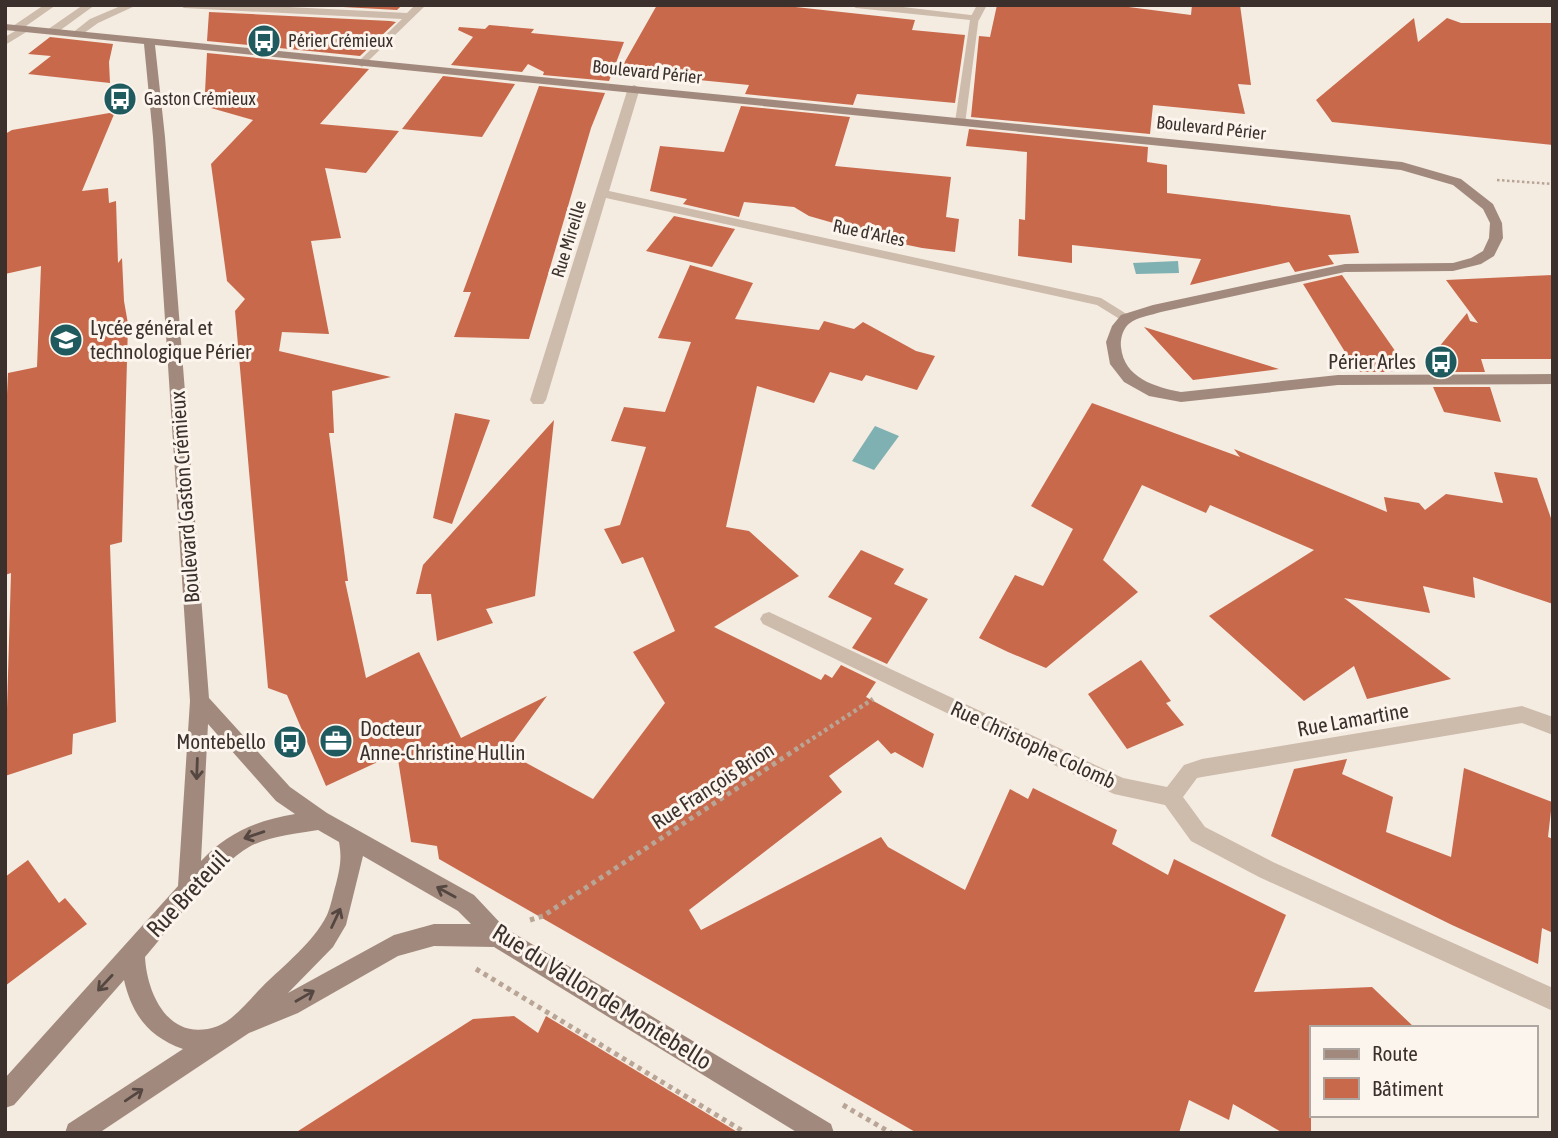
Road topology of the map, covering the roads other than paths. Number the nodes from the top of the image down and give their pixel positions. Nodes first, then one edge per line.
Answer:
1 (51, 5) edge
2 (90, 5) edge
3 (132, 5) edge
4 (184, 5) edge
5 (421, 5) edge
6 (856, 5) edge
7 (982, 5) edge
8 (230, 6) edge
9 (410, 16) junction
10 (975, 18) junction
11 (16, 28) edge
12 (51, 32) junction
13 (76, 34) junction
14 (149, 41) junction
15 (5, 42) edge
16 (362, 64) junction
17 (634, 88) junction
18 (961, 122) junction
19 (601, 193) junction
20 (1126, 317) junction
21 (1553, 379) edge
22 (538, 400) dead end
23 (769, 619) dead end
24 (200, 701) junction
25 (1553, 726) edge
26 (1171, 797) junction
27 (320, 820) junction
28 (348, 837) junction
29 (190, 891) junction
30 (496, 936) junction
31 (133, 954) junction
32 (1553, 1000) edge
33 (243, 1023) junction
34 (222, 1037) junction
35 (5, 1096) edge
36 (77, 1133) edge
37 (822, 1133) edge

1 - 11 street
2 - 12 street
3 - 13 street
4 - 8 street
5 - 9 street
6 - 10 street
7 - 10 street
8 - 9 street
9 - 16 street
10 - 18 street
11 - 12 street, Boulevard Périer
11 - 15 street
12 - 13 street, Boulevard Périer
13 - 14 street, Boulevard Périer
14 - 16 street, Boulevard Périer
14 - 24 street, Boulevard Gaston Crémieux
16 - 17 street, Boulevard Périer
17 - 18 street, Boulevard Périer
17 - 19 street, Rue Mireille
18 - 20 street, Boulevard Périer
19 - 20 street, Rue d'Arles
19 - 22 street, Rue Mireille
20 - 21 street
23 - 26 street, Rue Christophe Colomb
24 - 27 street
24 -> 29 street, Boulevard Gaston Crémieux
25 - 26 street, Rue Lamartine
26 - 32 street
27 - 28 street
27 -> 29 street, Rue Breteuil
30 -> 28 street, Rue du Vallon de Montebello
33 -> 28 street
29 - 31 street, Rue Breteuil
33 -> 30 street
30 - 37 street, Rue du Vallon de Montebello
31 - 34 street, Rue Breteuil
31 -> 35 street, Rue Breteuil
33 - 34 street
36 -> 34 street

